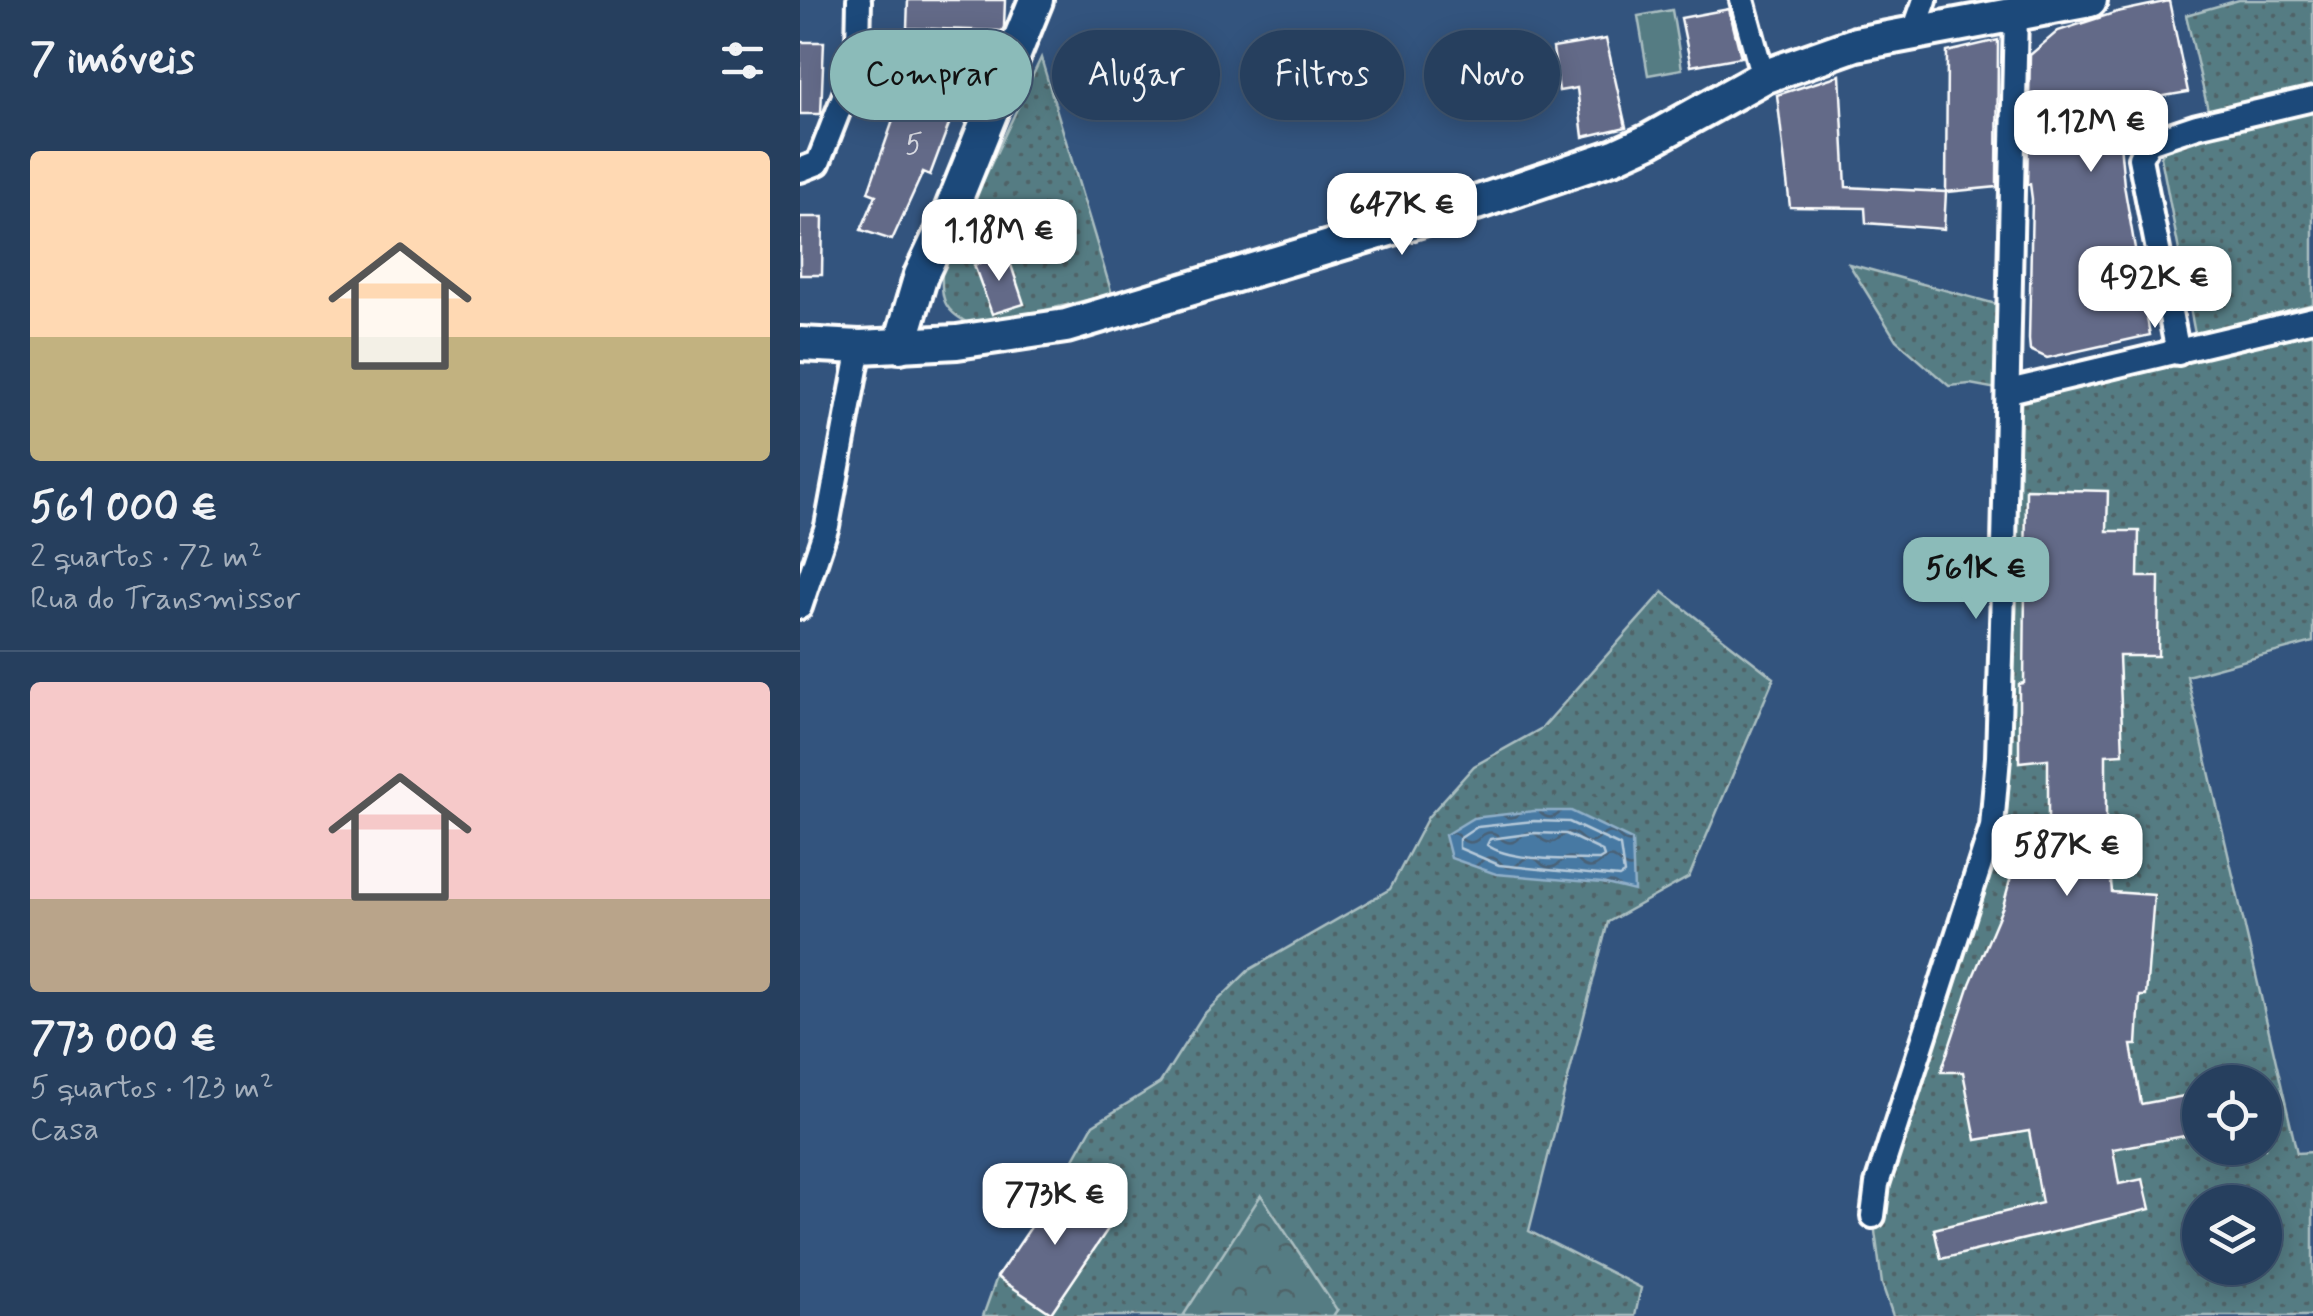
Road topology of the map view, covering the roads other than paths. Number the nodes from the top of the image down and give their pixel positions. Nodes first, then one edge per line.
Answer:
1 (860, 0) edge
2 (1036, 0) edge
3 (1742, 0) edge
4 (2090, 0) edge
5 (2016, 13) junction
6 (1920, 15) edge
7 (1763, 76) junction
8 (2313, 99) edge
9 (800, 170) edge
10 (2313, 319) edge
11 (800, 344) edge
12 (900, 346) junction
13 (860, 347) junction
14 (2178, 353) junction
15 (2009, 391) junction
16 (800, 607) edge
17 (1873, 1216) dead end

1 - 9 street
2 - 12 main road
3 - 7 street
4 - 5 main road
5 - 6 main road
5 - 15 street
6 - 7 main road
7 - 12 main road
8 - 14 street
10 - 14 street
11 - 13 main road
12 - 13 main road
13 - 16 street
14 - 15 street
15 - 17 street

